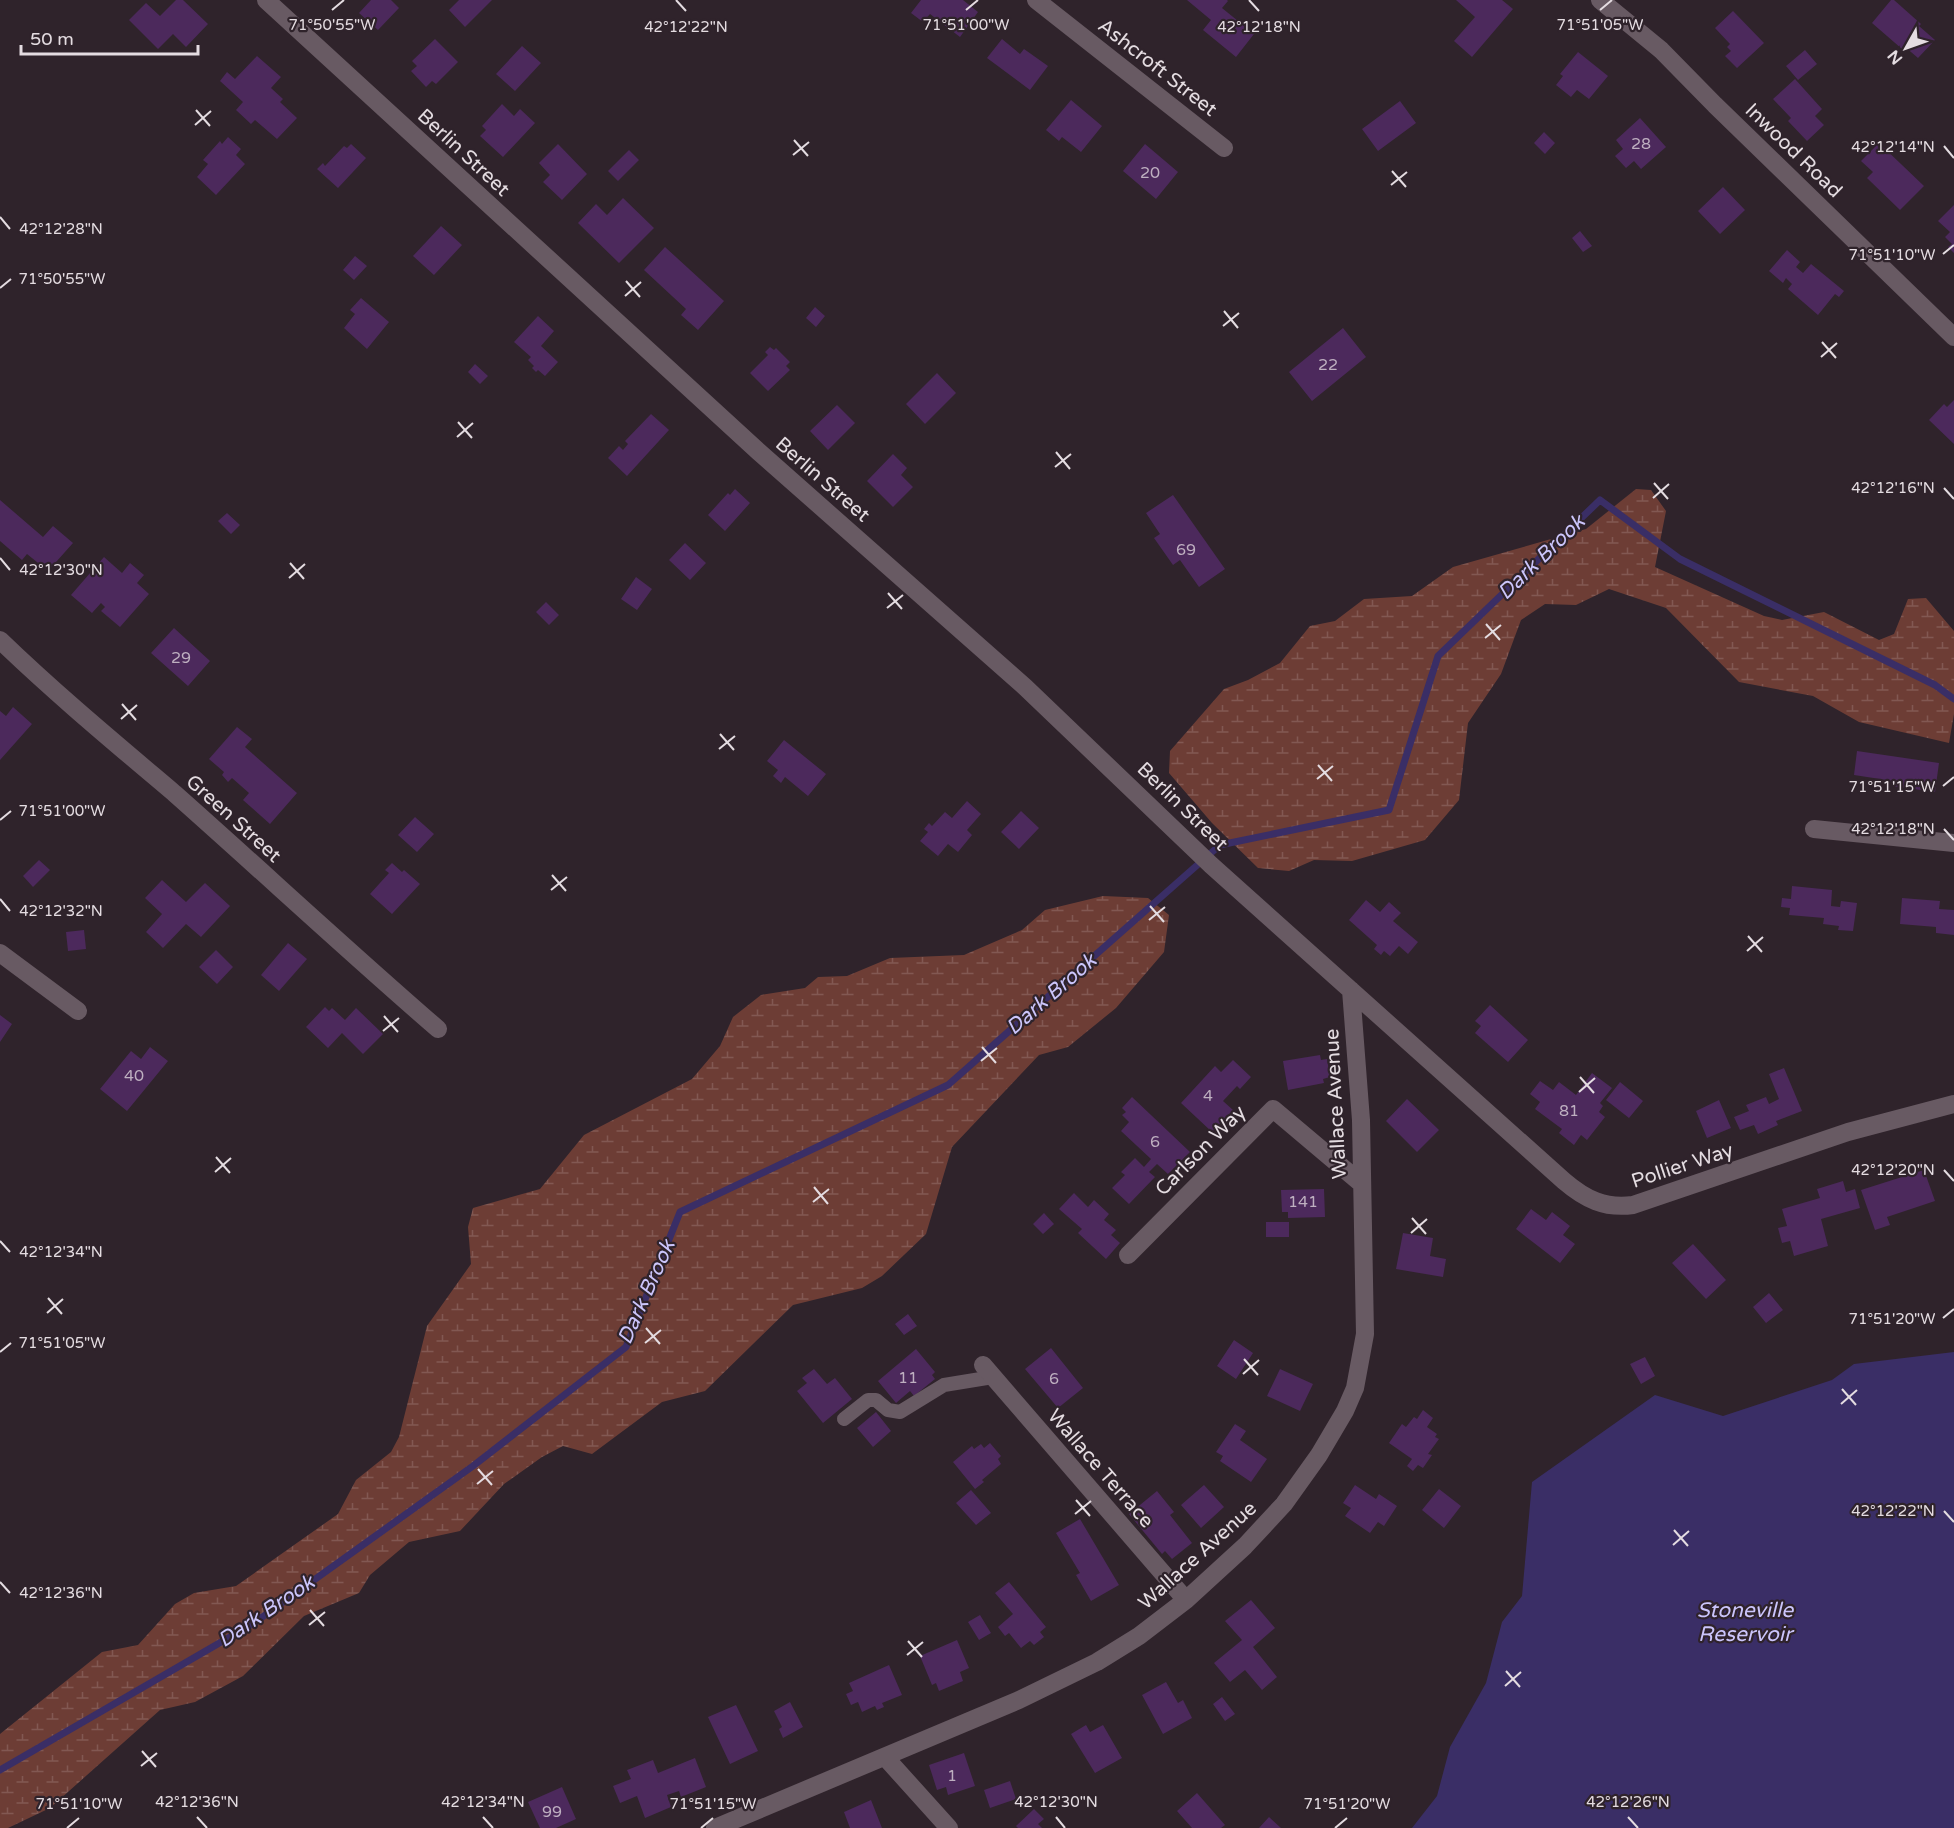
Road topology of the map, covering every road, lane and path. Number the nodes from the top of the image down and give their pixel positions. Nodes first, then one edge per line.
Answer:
1 (266, 0) edge
2 (1036, 0) edge
3 (1600, 0) edge
4 (1224, 148) dead end
5 (1954, 337) edge
6 (0, 640) edge
7 (1814, 829) dead end
8 (1954, 843) edge
9 (0, 953) edge
10 (1351, 990) junction
11 (78, 1011) dead end
12 (438, 1029) dead end
13 (1954, 1104) edge
14 (1362, 1184) junction
15 (1128, 1255) dead end
16 (988, 1371) joint
17 (844, 1419) dead end
18 (1186, 1600) junction
19 (885, 1757) junction
20 (715, 1828) edge
21 (949, 1828) edge

1 - 10 street, Berlin Street
2 - 4 street, Ashcroft Street
3 - 5 street, Inwood Road
6 - 12 street, Green Street
7 - 8 street
9 - 11 street
10 - 13 street, Pollier Way
10 - 14 street, Wallace Avenue
14 - 15 street, Carlson Way
14 - 18 street, Wallace Avenue
16 - 17 lane
16 - 18 street, Wallace Terrace
18 - 19 street, Wallace Avenue
19 - 20 street, Wallace Avenue
19 - 21 street

